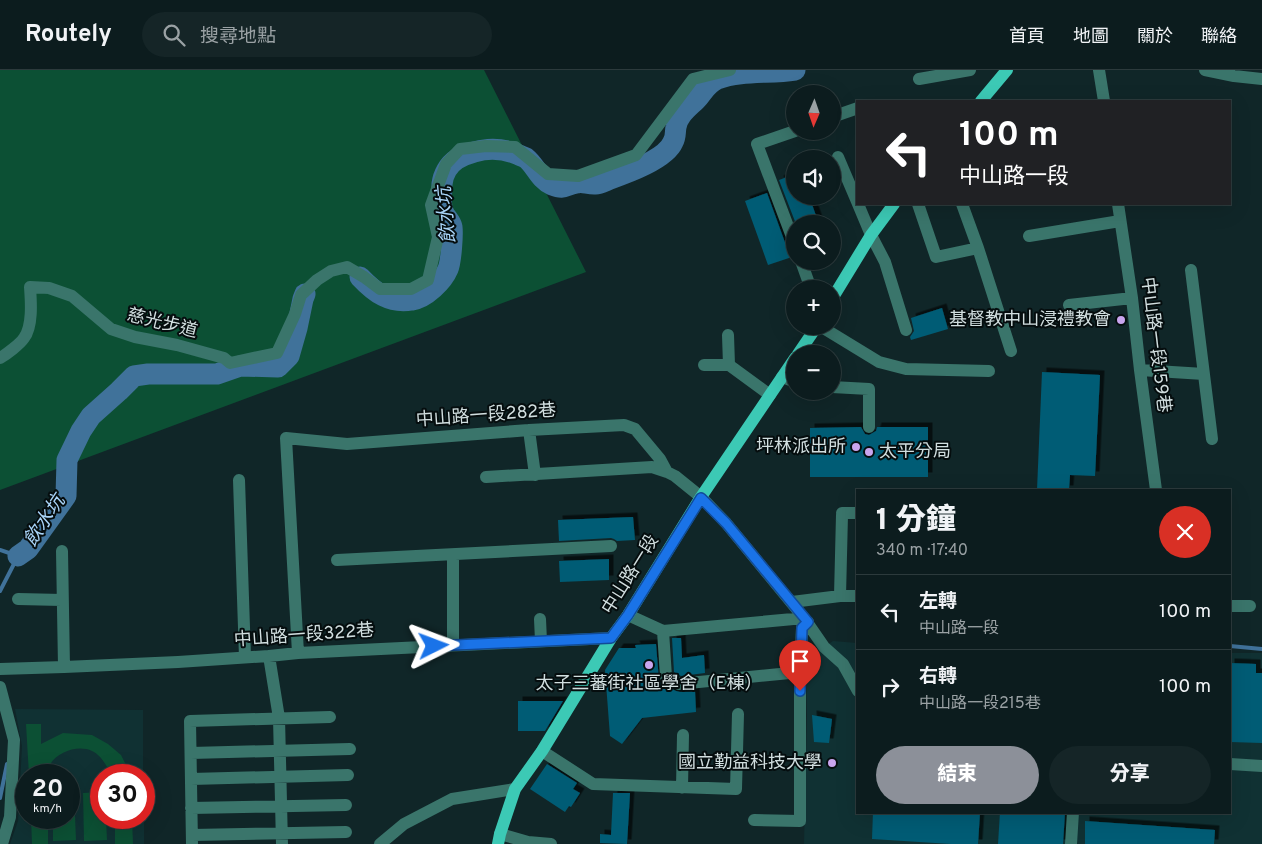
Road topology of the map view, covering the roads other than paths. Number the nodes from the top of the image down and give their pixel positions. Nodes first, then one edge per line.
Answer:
1 (730, 70) edge
2 (970, 70) edge
3 (1007, 70) edge
4 (1099, 70) edge
5 (1205, 70) edge
6 (919, 79) dead end
7 (1262, 79) edge
8 (982, 100) edge
9 (1104, 100) edge
10 (856, 109) edge
11 (841, 115) edge
12 (786, 134) edge
13 (841, 164) edge
14 (856, 199) edge
15 (858, 205) edge
16 (893, 205) edge
17 (918, 205) edge
18 (962, 205) edge
19 (1118, 205) edge
20 (786, 221) edge
21 (1120, 221) junction
22 (871, 235) junction
23 (1029, 236) dead end
24 (978, 248) junction
25 (1191, 270) dead end
26 (841, 284) edge
27 (1132, 298) junction
28 (1069, 306) dead end
29 (906, 330) dead end
30 (728, 334) dead end
31 (834, 335) edge
32 (1011, 352) dead end
33 (0, 358) edge
34 (729, 364) junction
35 (704, 365) dead end
36 (1140, 370) junction
37 (786, 371) edge
38 (989, 371) dead end
39 (1204, 374) junction
40 (782, 377) junction
41 (786, 379) edge
42 (841, 387) edge
43 (770, 395) junction
44 (869, 427) dead end
45 (529, 430) junction
46 (1212, 439) dead end
47 (668, 472) junction
48 (535, 475) junction
49 (486, 478) dead end
50 (239, 480) dead end
51 (1156, 489) edge
52 (701, 498) junction
53 (856, 514) edge
54 (611, 546) dead end
55 (62, 551) dead end
56 (454, 555) junction
57 (337, 560) dead end
58 (840, 596) junction
59 (856, 596) edge
60 (18, 599) dead end
61 (62, 600) junction
62 (792, 602) junction
63 (1231, 606) edge
64 (1250, 606) dead end
65 (628, 615) junction
66 (540, 619) dead end
67 (806, 620) junction
68 (663, 632) junction
69 (611, 638) junction
70 (541, 641) junction
71 (453, 645) junction
72 (298, 652) junction
73 (269, 656) junction
74 (245, 657) junction
75 (64, 667) junction
76 (0, 668) edge
77 (800, 672) junction
78 (0, 687) edge
79 (856, 687) edge
80 (738, 714) dead end
81 (330, 717) dead end
82 (279, 718) junction
83 (683, 735) dead end
84 (350, 749) dead end
85 (280, 750) junction
86 (542, 751) junction
87 (190, 752) junction
88 (1231, 764) edge
89 (1262, 766) edge
90 (348, 775) dead end
91 (280, 777) junction
92 (191, 779) junction
93 (682, 788) junction
94 (516, 789) junction
95 (346, 805) dead end
96 (281, 806) junction
97 (191, 808) junction
98 (1073, 814) edge
99 (754, 820) dead end
100 (346, 832) dead end
101 (192, 839) edge
102 (282, 839) edge
103 (499, 839) edge
104 (2, 844) edge
105 (380, 844) edge
106 (551, 844) edge
107 (1070, 844) edge

1 - 33 street, 慈光步道
2 - 6 street
3 - 8 main road
4 - 9 street
5 - 7 street
10 - 11 street
12 - 20 street
13 - 14 street
15 - 22 street
16 - 22 main road
17 - 24 street
18 - 24 street
19 - 21 street, 中山路一段159巷
21 - 23 street
21 - 27 street, 中山路一段159巷
22 - 26 main road
22 - 29 street
24 - 32 street
25 - 39 street
27 - 28 street
27 - 36 street, 中山路一段159巷
30 - 34 street
31 - 38 street
34 - 35 street
34 - 43 street
36 - 39 street
36 - 51 street, 中山路一段159巷
37 - 40 main road, 中山路一段
39 - 46 street
40 - 41 street
40 - 43 main road, 中山路一段
42 - 44 street
43 - 52 main road, 中山路一段
45 - 47 street, 中山路一段282巷
45 - 48 street
45 - 72 street, 中山路一段282巷
47 - 48 street
47 - 52 street
48 - 49 street
50 - 74 street
52 - 62 street
52 - 65 main road, 中山路一段
53 - 58 street
54 - 56 street
55 - 61 street
56 - 57 street
56 - 71 street
58 - 59 street
58 - 62 street
60 - 61 street
61 - 75 street
62 - 67 street
63 - 64 street
65 - 68 street
65 - 69 main road, 中山路一段
66 - 70 street
67 - 68 street
67 - 77 street
67 - 79 street
68 - 77 street
69 - 70 street, 中山路一段322巷
69 - 86 main road, 中山路一段
70 - 71 street, 中山路一段322巷
71 - 72 street, 中山路一段322巷
72 - 73 street, 中山路一段322巷
73 - 74 street, 中山路一段322巷
73 - 82 street
74 - 75 street, 中山路一段322巷
75 - 76 street, 中山路一段322巷
77 - 99 street
78 - 104 street
80 - 93 street
81 - 82 street
82 - 85 street
82 - 87 street
83 - 93 street
84 - 85 street
85 - 87 street
85 - 91 street
86 - 93 street
86 - 94 main road, 中山路一段
87 - 92 street
88 - 89 street
90 - 91 street
91 - 92 street
91 - 96 street
92 - 97 street
94 - 103 main road, 中山路一段
94 - 105 street
95 - 96 street
96 - 97 street
96 - 102 street
97 - 101 street
98 - 107 street
100 - 102 street
101 - 102 street
103 - 106 street

